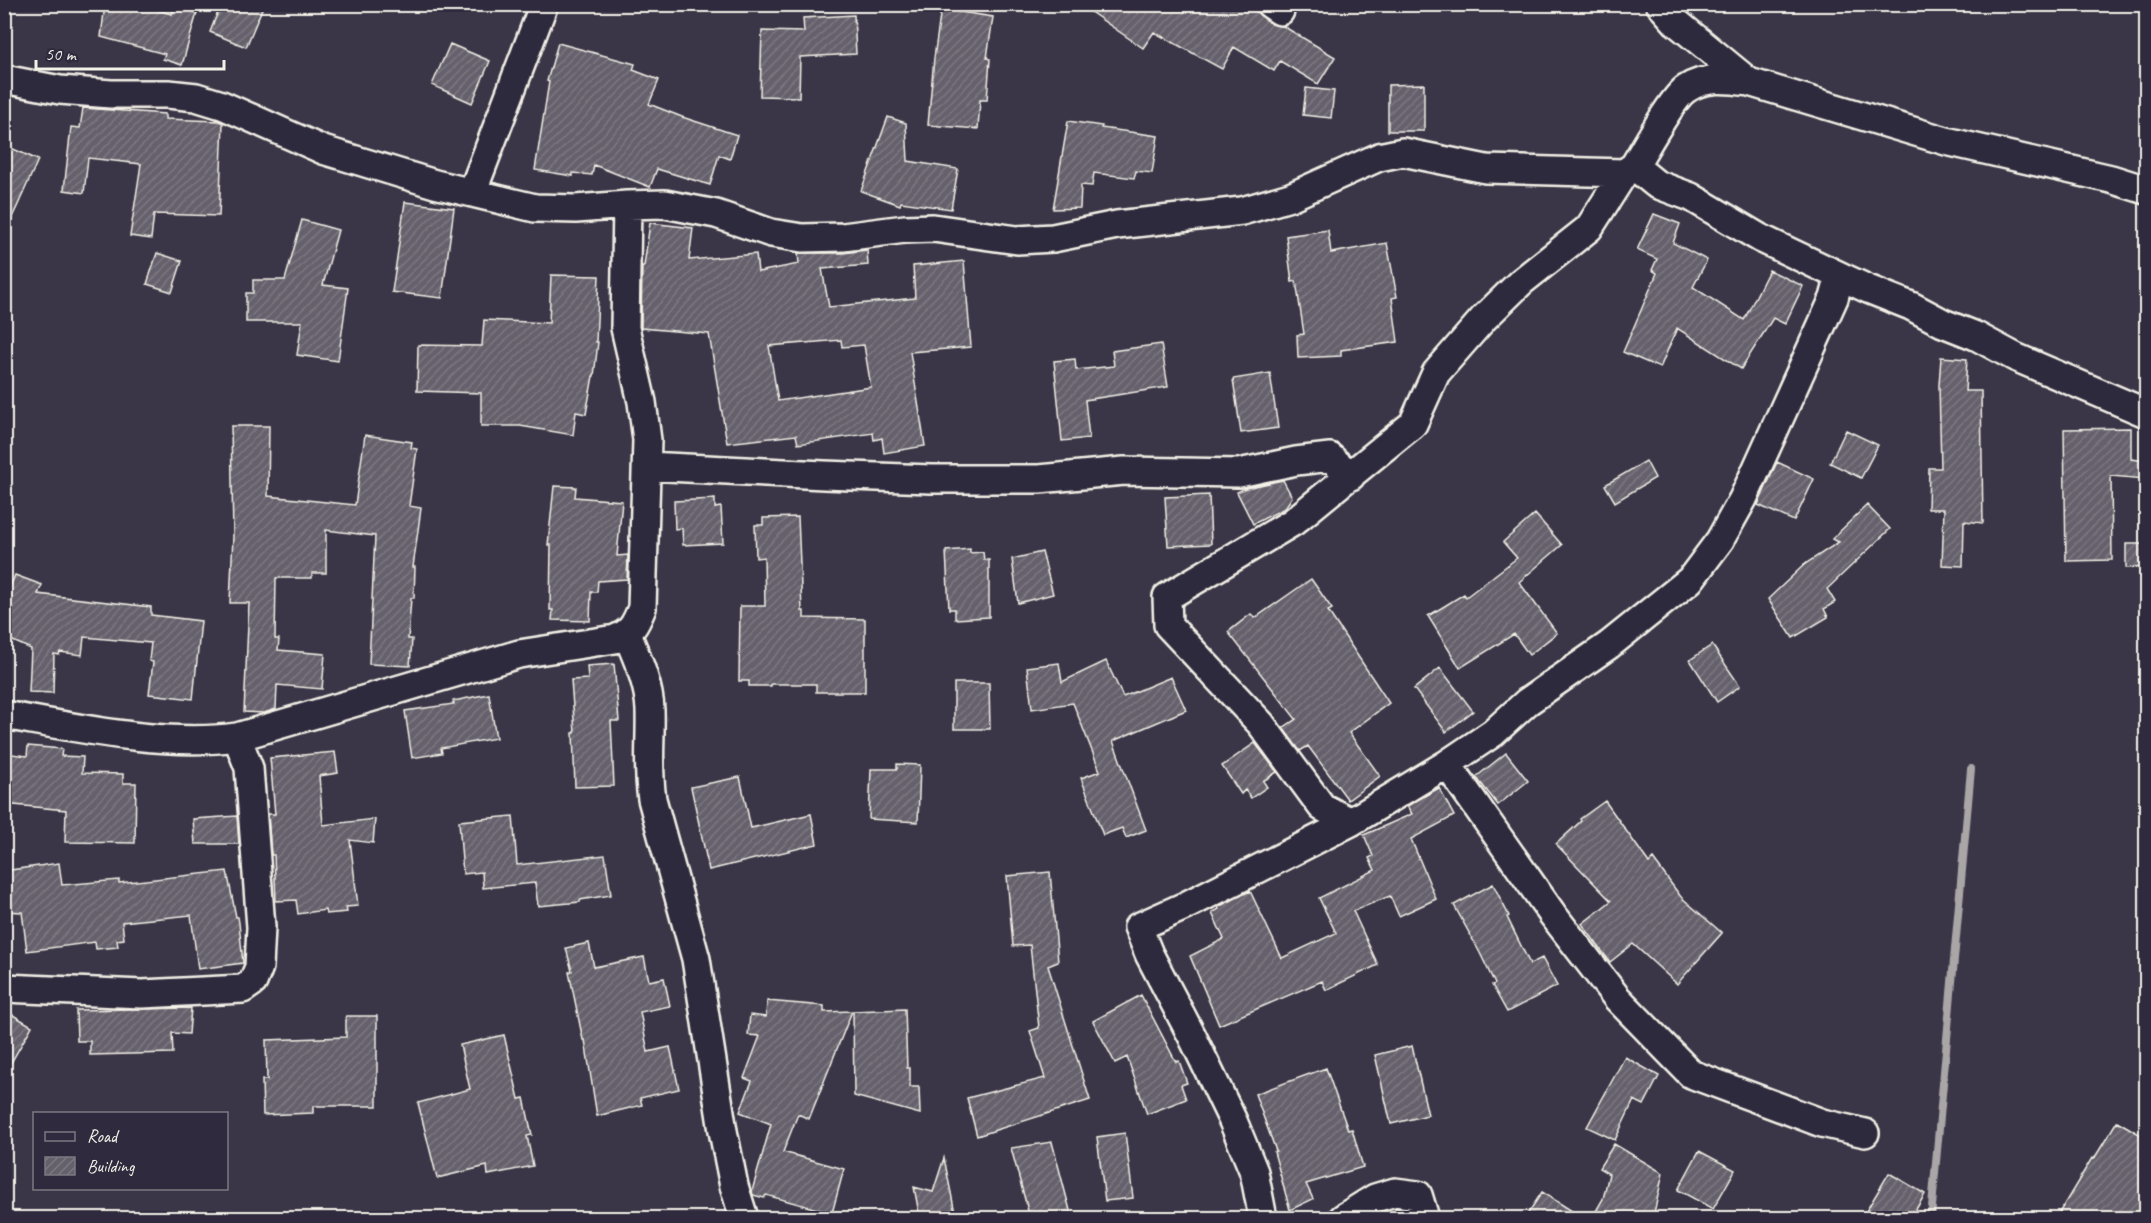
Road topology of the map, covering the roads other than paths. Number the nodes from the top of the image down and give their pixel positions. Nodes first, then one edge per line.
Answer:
1 (544, 4) edge
2 (1660, 4) edge
3 (4, 79) edge
4 (1749, 82) junction
5 (1629, 169) junction
6 (2146, 190) edge
7 (472, 193) junction
8 (627, 205) junction
9 (1840, 276) junction
10 (2146, 412) edge
11 (647, 466) junction
12 (1351, 476) junction
13 (627, 634) junction
14 (4, 715) edge
15 (237, 737) junction
16 (1447, 764) junction
17 (1351, 822) junction
18 (4, 988) edge
19 (1865, 1134) dead end
20 (744, 1218) edge
21 (1263, 1218) edge
22 (1342, 1218) edge
23 (1425, 1218) edge

1 - 7 street
2 - 4 street
3 - 7 street
4 - 5 street
4 - 6 street
5 - 8 street
5 - 9 street
5 - 12 street
7 - 8 street
8 - 11 street
9 - 10 street
9 - 16 street
11 - 12 street
11 - 13 street
12 - 17 street
13 - 15 street
13 - 20 street
14 - 15 street
15 - 18 street
16 - 17 street
16 - 19 street
17 - 21 street
22 - 23 street

